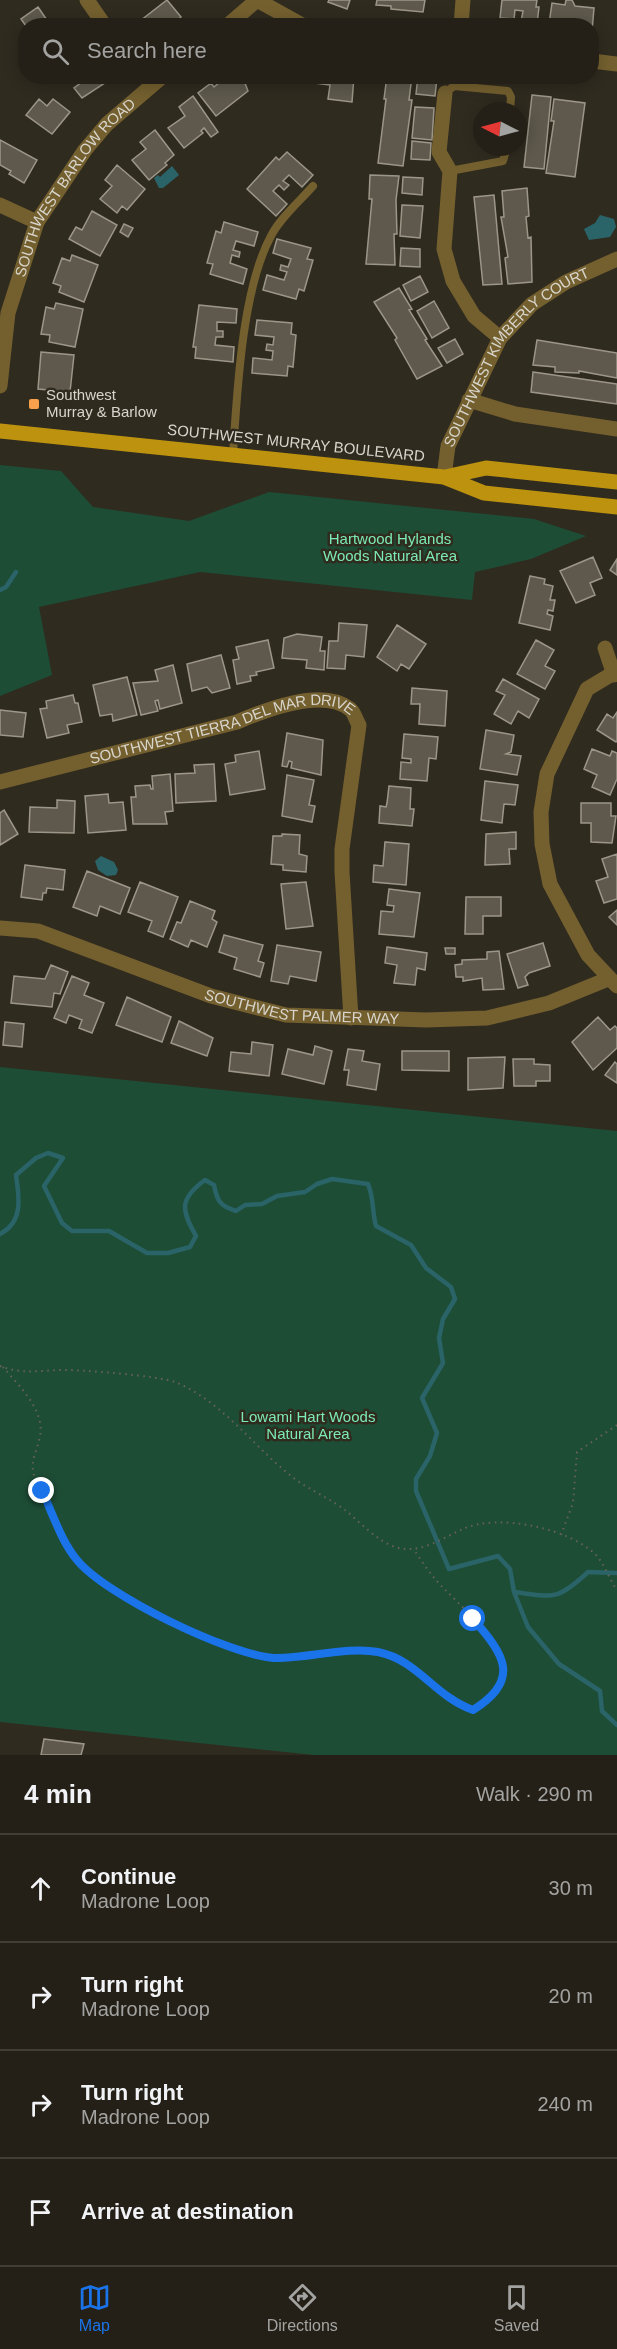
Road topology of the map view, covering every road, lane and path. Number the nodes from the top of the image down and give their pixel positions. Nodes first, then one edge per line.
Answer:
1 (87, 0) edge
2 (257, 0) edge
3 (464, 0) edge
4 (99, 18) edge
5 (236, 18) edge
6 (290, 18) edge
7 (462, 18) edge
8 (599, 62) edge
9 (617, 64) edge
10 (149, 84) edge
11 (445, 93) joint
12 (511, 102) edge
13 (504, 156) edge
14 (450, 171) junction
15 (313, 186) dead end
16 (0, 205) edge
17 (37, 222) junction
18 (617, 259) edge
19 (4, 312) edge
20 (500, 338) junction
21 (0, 386) edge
22 (469, 400) junction
23 (617, 429) edge
24 (0, 431) edge
25 (233, 454) junction
26 (444, 477) junction
27 (617, 482) edge
28 (617, 507) edge
29 (605, 648) dead end
30 (616, 674) edge
31 (0, 782) edge
32 (0, 928) edge
33 (613, 982) edge
34 (351, 1017) junction
35 (2, 1366) edge
36 (617, 1425) edge
37 (561, 1535) junction
38 (414, 1550) junction
39 (617, 1590) edge

1 - 4 street
2 - 5 street
2 - 6 street
3 - 7 street
8 - 9 street
10 - 17 street, SOUTHWEST BARLOW ROAD
11 - 12 lane
11 - 14 street
13 - 14 lane
14 - 20 street
15 - 25 lane
16 - 17 street
17 - 19 street, SOUTHWEST BARLOW ROAD
18 - 20 street, SOUTHWEST KIMBERLY COURT
19 - 21 street, SOUTHWEST BARLOW ROAD
20 - 22 street, SOUTHWEST KIMBERLY COURT
22 - 23 street
22 - 26 street, SOUTHWEST KIMBERLY COURT
24 - 25 main road, SOUTHWEST MURRAY BOULEVARD
25 - 26 main road, SOUTHWEST MURRAY BOULEVARD
26 - 27 main road, SOUTHWEST MURRAY BOULEVARD
26 - 28 main road, SOUTHWEST MURRAY BOULEVARD
29 - 30 street
30 - 33 street
31 - 34 street, SOUTHWEST TIERRA DEL MAR DRIVE
32 - 34 street, SOUTHWEST PALMER WAY
33 - 34 street, SOUTHWEST PALMER WAY
35 - 38 path
35 - 38 path
36 - 37 path
37 - 38 path
37 - 39 path

